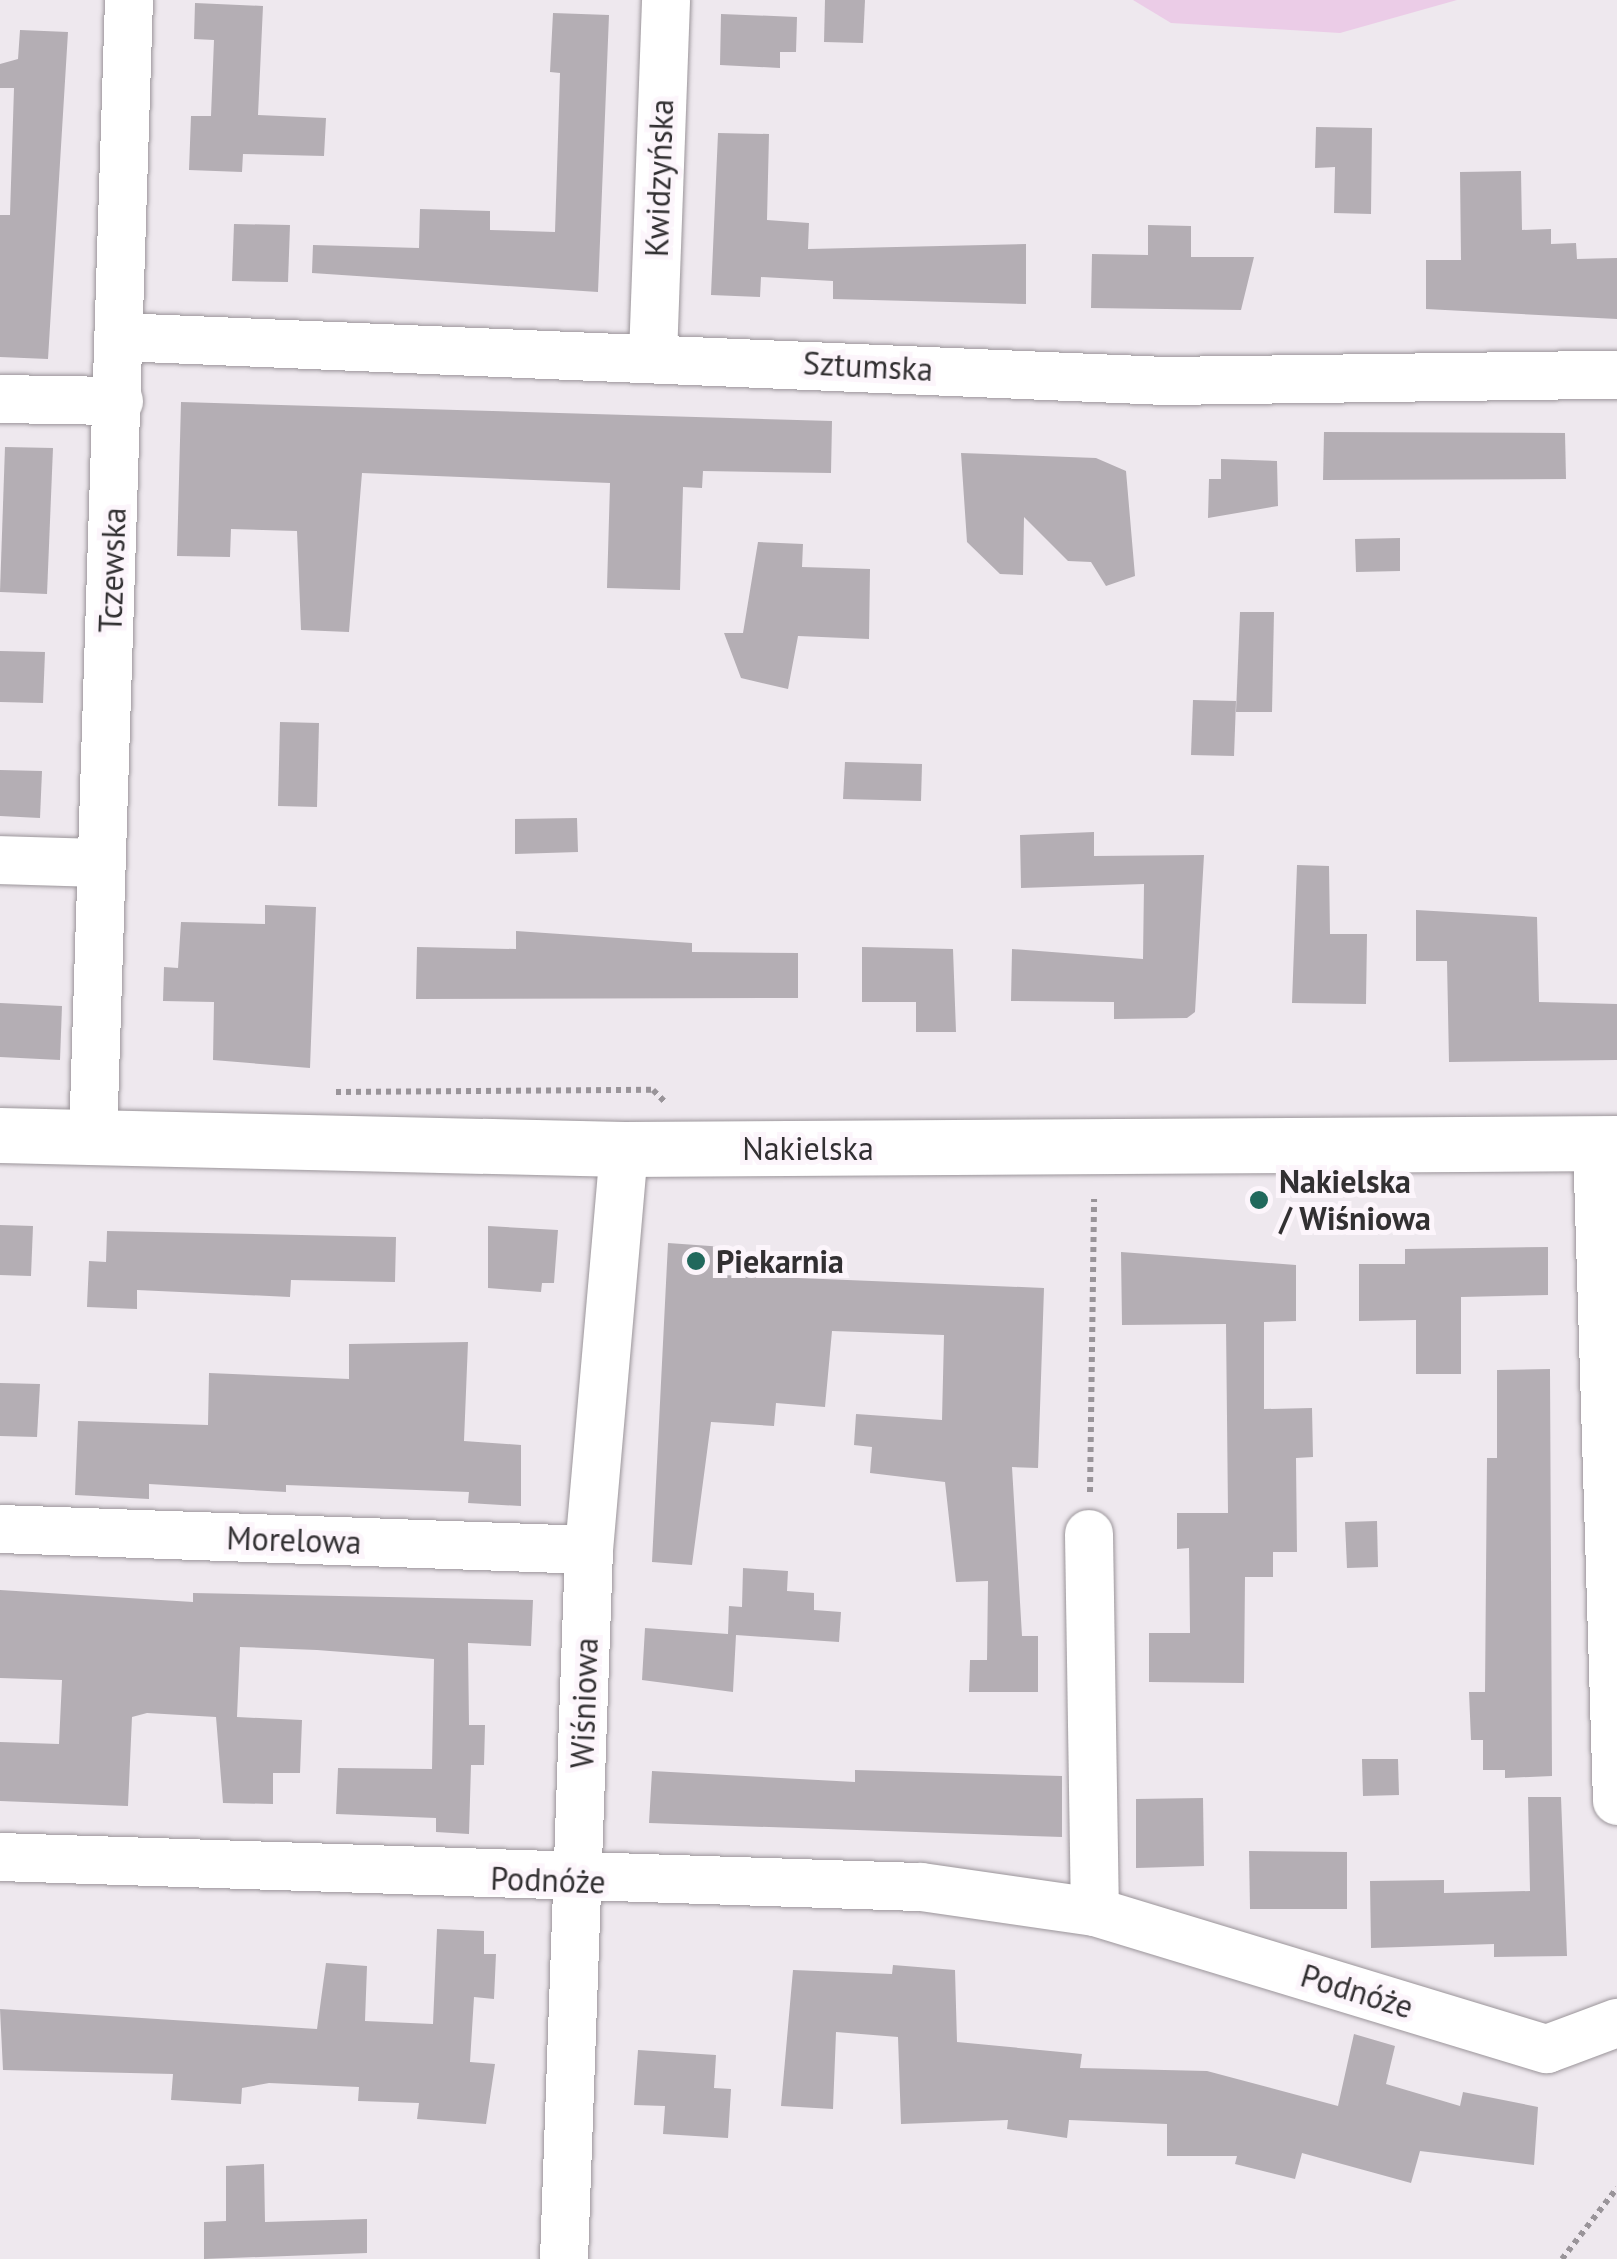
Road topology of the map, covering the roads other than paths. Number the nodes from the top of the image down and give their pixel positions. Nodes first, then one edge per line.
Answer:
1 (129, 0) edge
2 (666, 0) edge
3 (120, 337) junction
4 (653, 356) junction
5 (1617, 376) edge
6 (0, 399) edge
7 (119, 402) junction
8 (0, 860) edge
9 (101, 863) junction
10 (0, 1135) edge
11 (92, 1140) junction
12 (1607, 1143) edge
13 (624, 1149) junction
14 (0, 1530) edge
15 (1089, 1534) road end
16 (589, 1550) junction
17 (1617, 1801) edge
18 (0, 1857) edge
19 (578, 1881) junction
20 (1095, 1912) junction
21 (1617, 2024) edge
22 (564, 2259) edge

1 - 3 street, Tczewska
2 - 4 street, Kwidzyńska
3 - 4 street, Sztumska
3 - 7 street, Tczewska
4 - 5 street, Sztumska
6 - 7 street
7 - 9 street, Tczewska
8 - 9 street
9 - 11 street, Tczewska
10 - 11 main road, Nakielska
11 - 13 main road, Nakielska
12 - 13 main road, Nakielska
12 - 17 street
13 - 16 street, Wiśniowa
14 - 16 street, Morelowa
15 - 20 street
16 - 19 street, Wiśniowa
18 - 19 street, Podnóże
19 - 20 street, Podnóże
19 - 22 street, Wiśniowa
20 - 21 street, Podnóże

